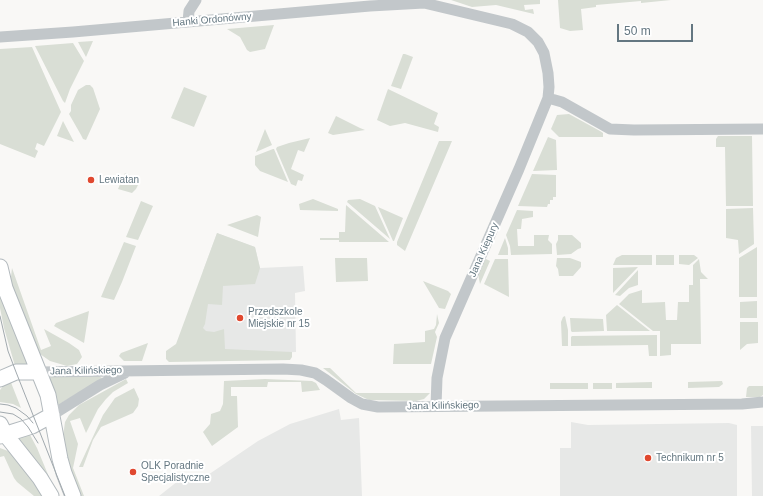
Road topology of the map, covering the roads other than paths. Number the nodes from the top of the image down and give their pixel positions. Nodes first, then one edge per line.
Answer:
1 (196, 0) edge
2 (424, 1) edge
3 (188, 22) junction
4 (0, 37) edge
5 (548, 98) junction
6 (763, 129) edge
7 (0, 267) edge
8 (133, 371) junction
9 (39, 372) junction
10 (0, 379) edge
11 (763, 402) edge
12 (436, 406) junction
13 (52, 414) junction
14 (2, 431) edge
15 (51, 496) edge
16 (73, 496) edge

1 - 3 street
2 - 3 street, Hanki Ordonówny
2 - 5 street, Jana Kiepury
3 - 4 street, Hanki Ordonówny
5 - 6 street
5 - 12 street, Jana Kiepury
7 - 9 main road
8 - 9 street, Jana Kilińskiego
8 - 12 street, Jana Kilińskiego
8 - 13 street, Jana Kilińskiego
9 - 10 main road
9 - 13 main road
11 - 12 street, Jana Kilińskiego
13 - 14 main road
13 - 16 main road
14 - 15 main road

